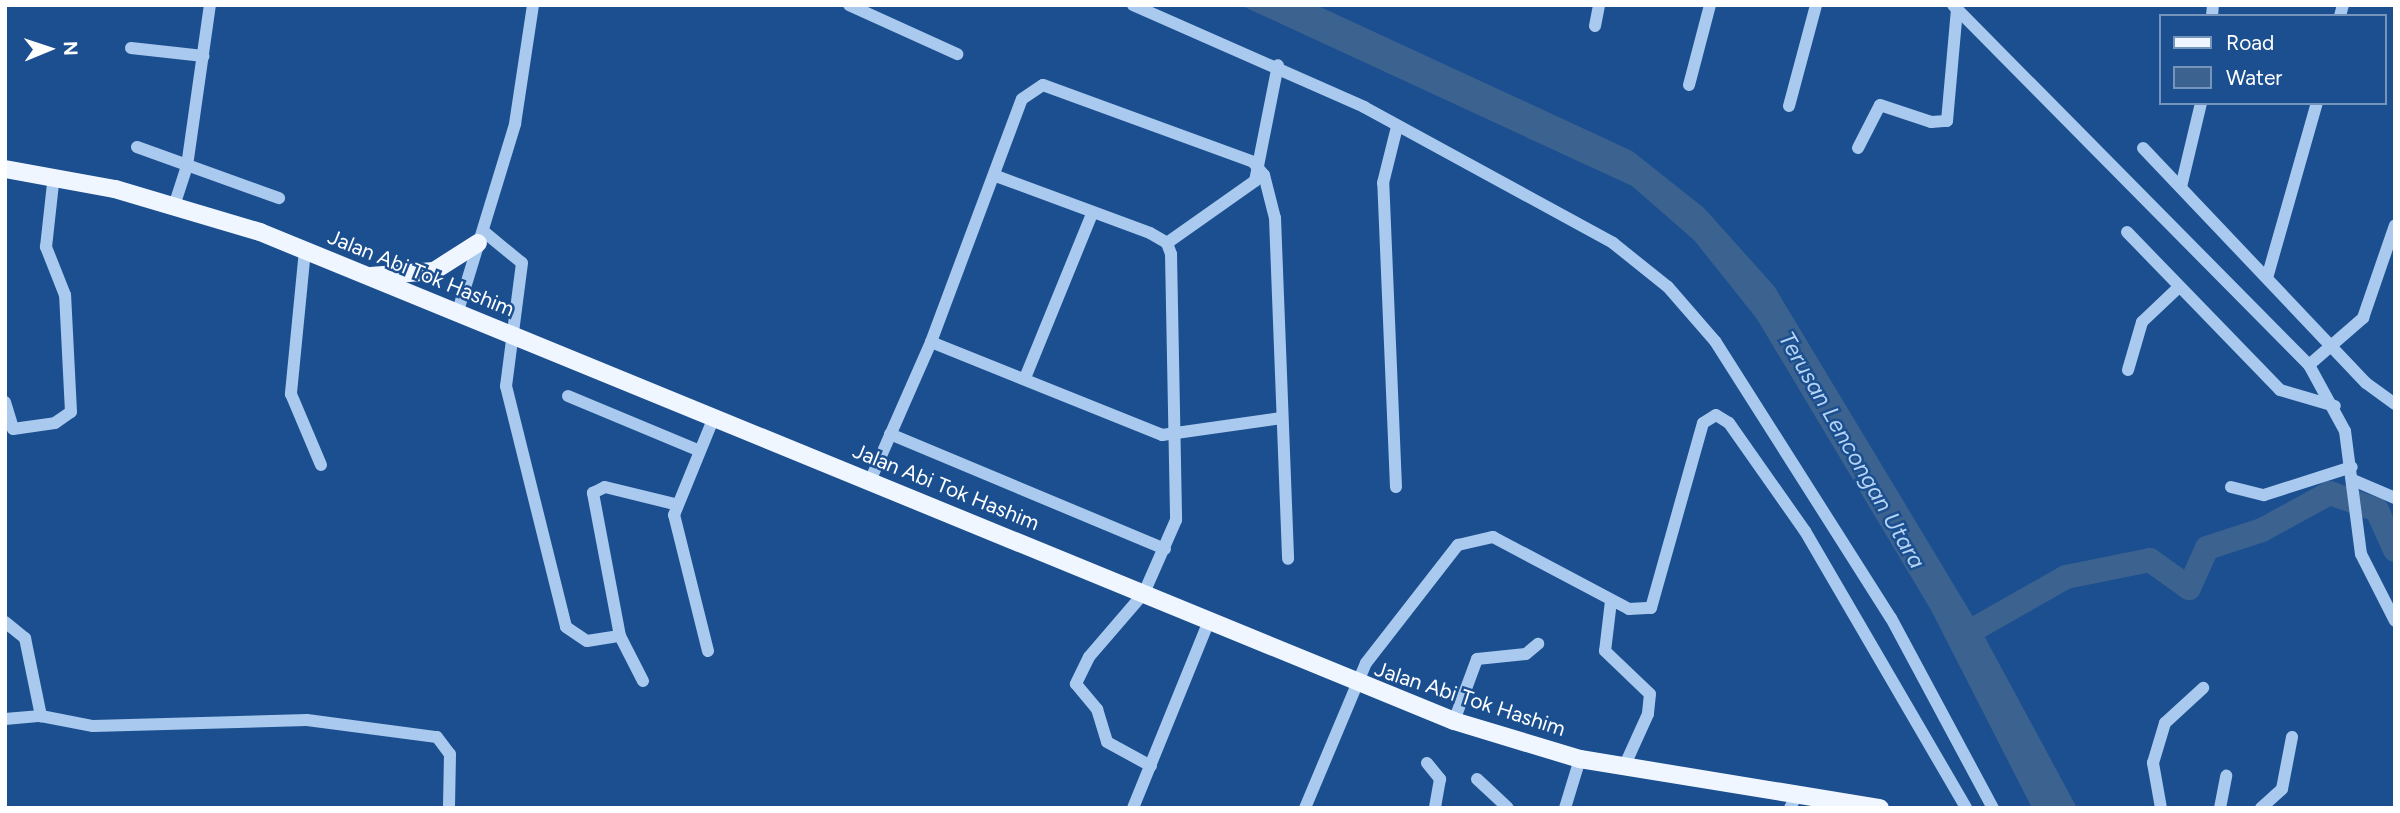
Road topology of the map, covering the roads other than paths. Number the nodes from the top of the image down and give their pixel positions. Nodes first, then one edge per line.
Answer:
1 (210, 5) edge
2 (533, 5) edge
3 (849, 5) edge
4 (1133, 5) edge
5 (1600, 5) edge
6 (1710, 5) edge
7 (1816, 5) edge
8 (1955, 8) edge
9 (1595, 26) dead end
10 (131, 48) dead end
11 (957, 54) dead end
12 (204, 56) junction
13 (1278, 65) junction
14 (1689, 85) dead end
15 (2201, 105) edge
16 (2316, 105) edge
17 (1789, 106) dead end
18 (1397, 127) junction
19 (137, 147) dead end
20 (1858, 148) dead end
21 (2143, 149) dead end
22 (187, 166) junction
23 (1259, 168) junction
24 (5, 169) edge
25 (54, 175) junction
26 (996, 176) junction
27 (2181, 187) junction
28 (279, 198) dead end
29 (174, 206) junction
30 (1091, 216) junction
31 (2395, 225) edge
32 (2127, 232) dead end
33 (481, 237) junction
34 (1167, 243) junction
35 (305, 250) junction
36 (368, 276) junction
37 (2267, 278) junction
38 (2179, 287) junction
39 (457, 314) junction
40 (513, 335) junction
41 (931, 342) junction
42 (2332, 347) junction
43 (2309, 365) junction
44 (2128, 370) dead end
45 (1025, 378) junction
46 (568, 396) dead end
47 (5, 402) edge
48 (2395, 404) edge
49 (2335, 406) junction
50 (1282, 418) junction
51 (712, 422) junction
52 (1176, 432) junction
53 (890, 434) junction
54 (698, 450) junction
55 (321, 465) dead end
56 (2353, 479) junction
57 (870, 481) junction
58 (1396, 487) dead end
59 (2231, 487) dead end
60 (2395, 499) edge
61 (676, 504) junction
62 (1165, 549) junction
63 (1288, 559) dead end
64 (1144, 593) junction
65 (1611, 601) junction
66 (2395, 621) edge
67 (5, 622) edge
68 (1208, 623) junction
69 (620, 636) junction
70 (1538, 644) dead end
71 (708, 651) dead end
72 (643, 681) dead end
73 (1357, 686) junction
74 (2203, 688) dead end
75 (41, 716) junction
76 (5, 719) edge
77 (1454, 721) junction
78 (2292, 737) dead end
79 (1580, 759) junction
80 (1427, 763) dead end
81 (1151, 766) junction
82 (1625, 767) junction
83 (2226, 776) dead end
84 (1477, 779) dead end
85 (1794, 801) edge
86 (449, 808) edge
87 (1133, 808) edge
88 (1305, 808) edge
89 (1434, 808) edge
90 (1508, 808) edge
91 (1565, 808) edge
92 (1880, 808) edge
93 (1966, 808) edge
94 (1993, 808) edge
95 (2161, 808) edge
96 (2220, 808) edge
97 (2261, 808) edge

1 - 12 street
2 - 33 street
3 - 11 street
4 - 13 street
5 - 9 street
6 - 14 street
7 - 17 street
8 - 20 street
8 - 43 street
10 - 12 street
12 - 22 street
13 - 18 street
13 - 23 street
15 - 27 street
16 - 37 street
18 - 58 street
18 - 94 street
19 - 22 street
21 - 27 street
22 - 28 street
22 - 29 street
23 - 26 street
23 - 34 street
23 - 50 street
24 - 25 main road, Jalan Abi Tok Hashim
25 - 29 main road, Jalan Abi Tok Hashim
25 - 47 street
26 - 30 street
26 - 41 street
27 - 37 street
29 - 35 main road, Jalan Abi Tok Hashim
30 - 34 street
30 - 45 street
31 - 42 street
32 - 38 street
33 - 36 main road
33 - 39 street
33 - 40 street
34 - 52 street
35 - 36 main road, Jalan Abi Tok Hashim
35 - 55 street
36 - 39 main road, Jalan Abi Tok Hashim
37 - 42 street
38 - 44 street
38 - 49 street
39 - 40 main road, Jalan Abi Tok Hashim
40 - 51 main road, Jalan Abi Tok Hashim
40 - 69 street
41 - 45 street
41 - 53 street
42 - 43 street
42 - 48 street
43 - 49 street
45 - 52 street
46 - 54 street
49 - 56 street
50 - 52 street
50 - 63 street
51 - 54 street
51 - 57 main road, Jalan Abi Tok Hashim
52 - 62 street
53 - 57 street
53 - 62 street
54 - 61 street
56 - 59 street
56 - 60 street
56 - 66 street
57 - 64 main road, Jalan Abi Tok Hashim
61 - 69 street
61 - 71 street
62 - 64 street
64 - 68 main road, Jalan Abi Tok Hashim
64 - 81 street
65 - 73 street
65 - 82 street
65 - 93 street
67 - 75 street
68 - 73 main road, Jalan Abi Tok Hashim
68 - 81 street
69 - 72 street
70 - 77 street
73 - 77 main road, Jalan Abi Tok Hashim
73 - 88 street
74 - 95 street
75 - 76 street
75 - 86 street
77 - 79 main road, Jalan Abi Tok Hashim
78 - 97 street
79 - 82 main road, Jalan Abi Tok Hashim
79 - 91 street
80 - 89 street
81 - 87 street
82 - 85 main road, Jalan Abi Tok Hashim
83 - 96 street
84 - 90 street
85 - 92 main road, Jalan Abi Tok Hashim

